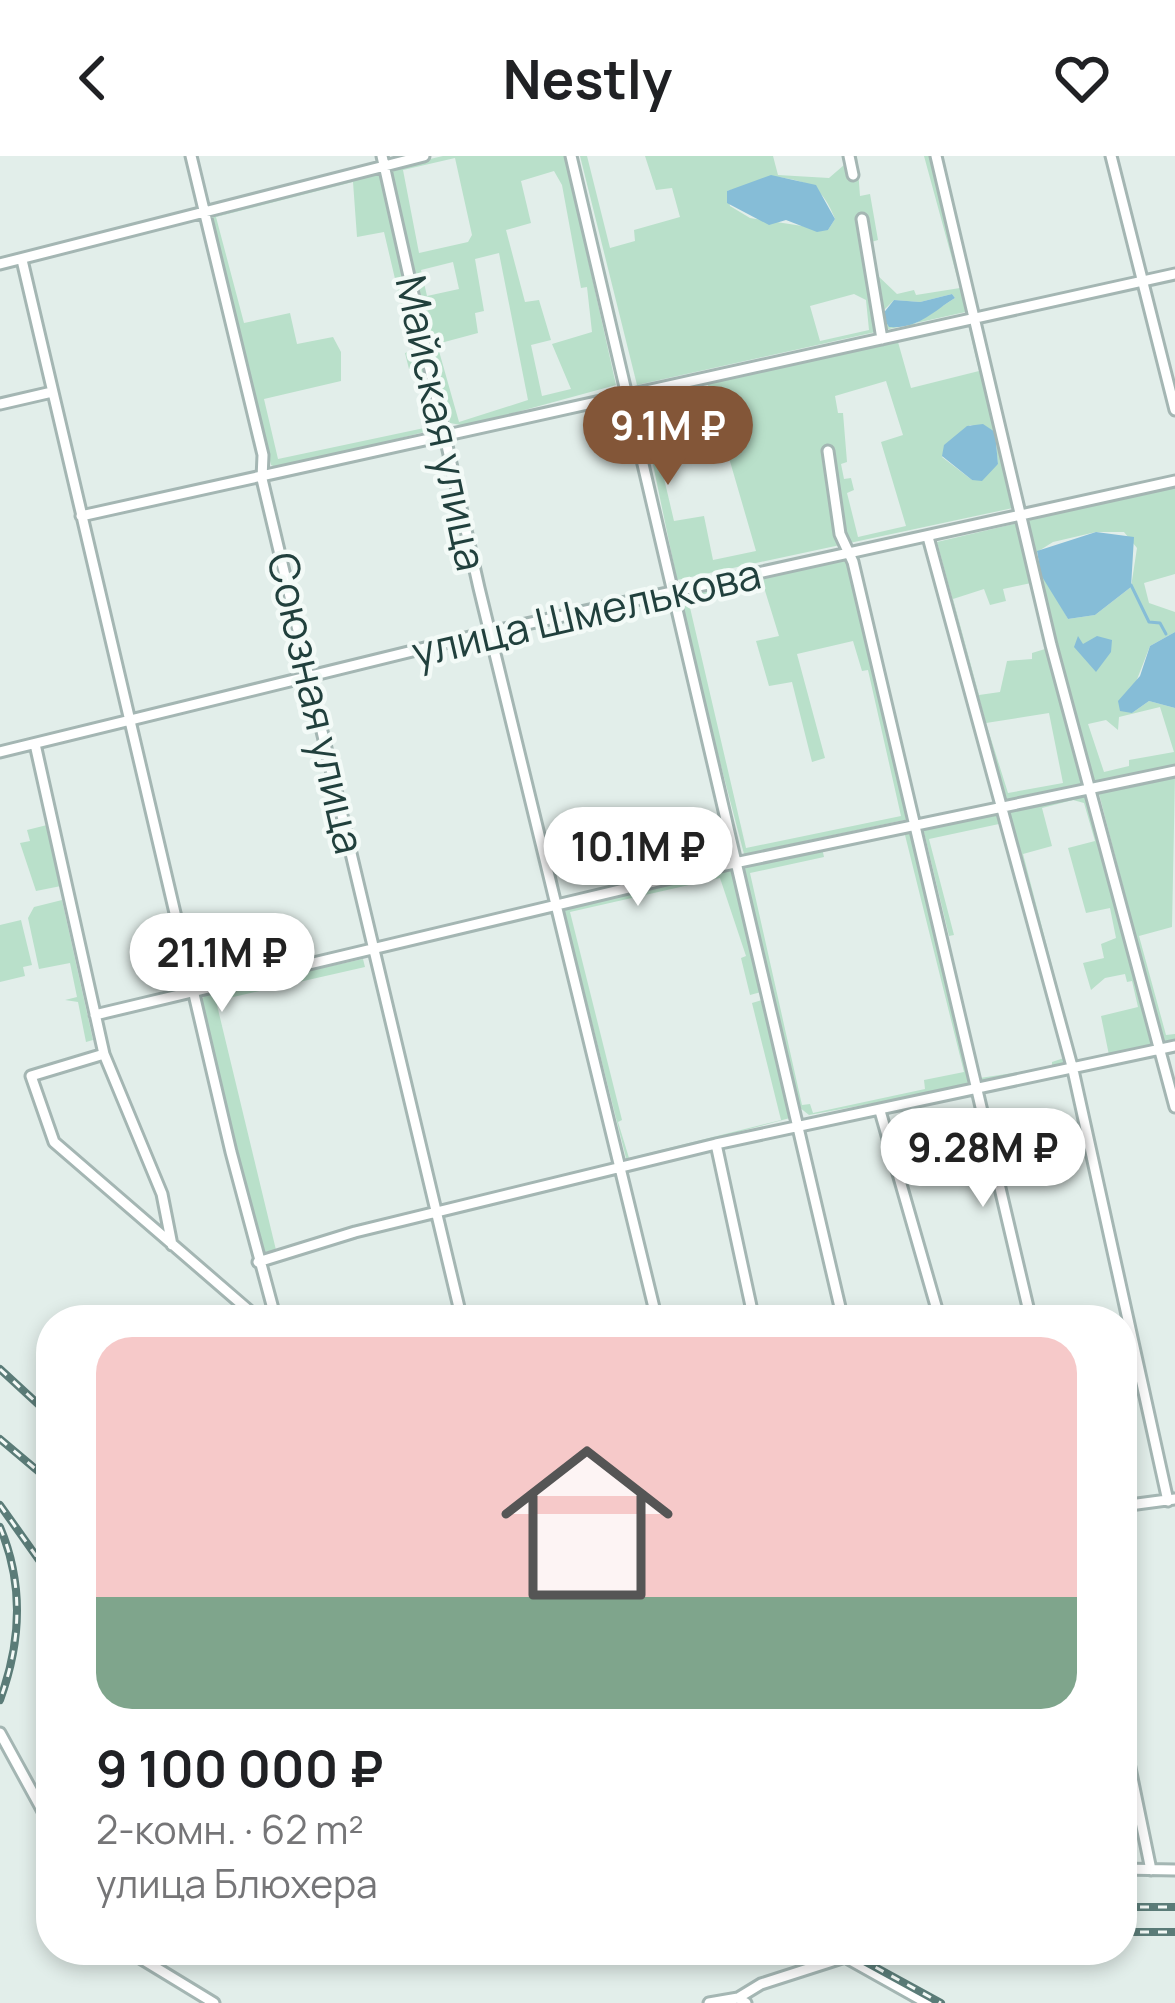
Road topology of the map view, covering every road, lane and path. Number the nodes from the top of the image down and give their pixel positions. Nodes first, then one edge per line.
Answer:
1 (191, 156) edge
2 (424, 156) edge
3 (571, 156) edge
4 (849, 156) edge
5 (937, 156) edge
6 (1111, 156) edge
7 (383, 161) edge
8 (853, 175) dead end
9 (202, 210) junction
10 (862, 218) dead end
11 (22, 260) junction
12 (0, 264) edge
13 (1175, 274) edge
14 (1141, 281) junction
15 (976, 317) junction
16 (882, 339) junction
17 (52, 392) junction
18 (623, 394) junction
19 (0, 404) edge
20 (1175, 410) edge
21 (445, 435) junction
22 (829, 451) dead end
23 (262, 479) junction
24 (1175, 482) edge
25 (81, 516) junction
26 (1022, 517) junction
27 (928, 537) junction
28 (846, 554) junction
29 (670, 592) junction
30 (490, 632) junction
31 (311, 674) junction
32 (130, 720) junction
33 (34, 744) junction
34 (0, 752) edge
35 (1175, 771) edge
36 (1091, 788) junction
37 (1002, 806) junction
38 (918, 825) junction
39 (735, 864) junction
40 (557, 906) junction
41 (374, 948) junction
42 (194, 992) junction
43 (94, 1015) junction
44 (1175, 1046) edge
45 (1160, 1052) junction
46 (104, 1054) junction
47 (1073, 1070) junction
48 (977, 1090) junction
49 (1175, 1107) edge
50 (880, 1111) junction
51 (797, 1126) junction
52 (716, 1144) junction
53 (621, 1170) junction
54 (438, 1213) junction
55 (172, 1245) junction
56 (258, 1262) junction
57 (242, 1305) edge
58 (271, 1305) edge
59 (459, 1305) edge
60 (653, 1305) edge
61 (751, 1305) edge
62 (839, 1305) edge
63 (936, 1305) edge
64 (1027, 1305) edge
65 (1127, 1305) edge
66 (1137, 1351) edge
67 (1171, 1500) edge
68 (1137, 1504) edge
69 (0, 1733) edge
70 (36, 1799) edge
71 (1137, 1802) edge
72 (1137, 1870) edge
73 (1151, 1870) junction
74 (1175, 1870) edge
75 (152, 1965) edge
76 (820, 1965) edge
77 (859, 1965) edge
78 (742, 2001) edge
79 (214, 2003) edge
80 (709, 2003) edge
81 (927, 2003) edge

1 - 9 street, Союзная улица
2 - 7 street
3 - 18 street
4 - 8 street
5 - 15 street
6 - 14 street
7 - 9 street
7 - 21 street, Майская улица
9 - 11 street
9 - 23 street, Союзная улица
10 - 16 street
11 - 12 street
11 - 17 street
13 - 14 street
14 - 15 street
14 - 20 street
15 - 16 street
15 - 26 street
16 - 18 street
17 - 19 street
17 - 25 street
18 - 21 street
18 - 29 street
21 - 23 street
21 - 30 street, Майская улица
22 - 28 street
23 - 25 street
23 - 31 street, Союзная улица
24 - 26 street, улица Шмелькова
25 - 32 street
26 - 27 street, улица Шмелькова
26 - 36 street
27 - 28 street, улица Шмелькова
27 - 37 street
28 - 29 street, улица Шмелькова
28 - 38 street
29 - 30 street, улица Шмелькова
29 - 39 street
30 - 31 street, улица Шмелькова
30 - 40 street, Майская улица
31 - 32 street, улица Шмелькова
31 - 41 street, Союзная улица
32 - 33 street, улица Шмелькова
32 - 42 street
33 - 34 street, улица Шмелькова
33 - 43 street
35 - 36 street
36 - 37 street
36 - 45 street
37 - 38 street
37 - 47 street
38 - 39 street
38 - 48 street
39 - 40 street
39 - 51 street
40 - 41 street
40 - 53 street, Майская улица
41 - 42 street
41 - 54 street, Союзная улица
42 - 43 street
42 - 56 street
43 - 46 street
44 - 45 street
45 - 47 street
45 - 49 street
46 - 55 street
46 - 55 street
47 - 48 street
47 - 65 street
48 - 50 street
48 - 64 street
50 - 51 street
50 - 63 street
51 - 52 street
51 - 62 street
52 - 53 street
52 - 61 street
53 - 54 street
53 - 60 street, Майская улица
54 - 56 street
54 - 59 street, Союзная улица
55 - 57 street
56 - 58 street
66 - 67 street
67 - 68 street
69 - 70 street
71 - 73 street
72 - 73 street
73 - 74 street
75 - 79 street
76 - 78 street
77 - 81 street
78 - 80 street

